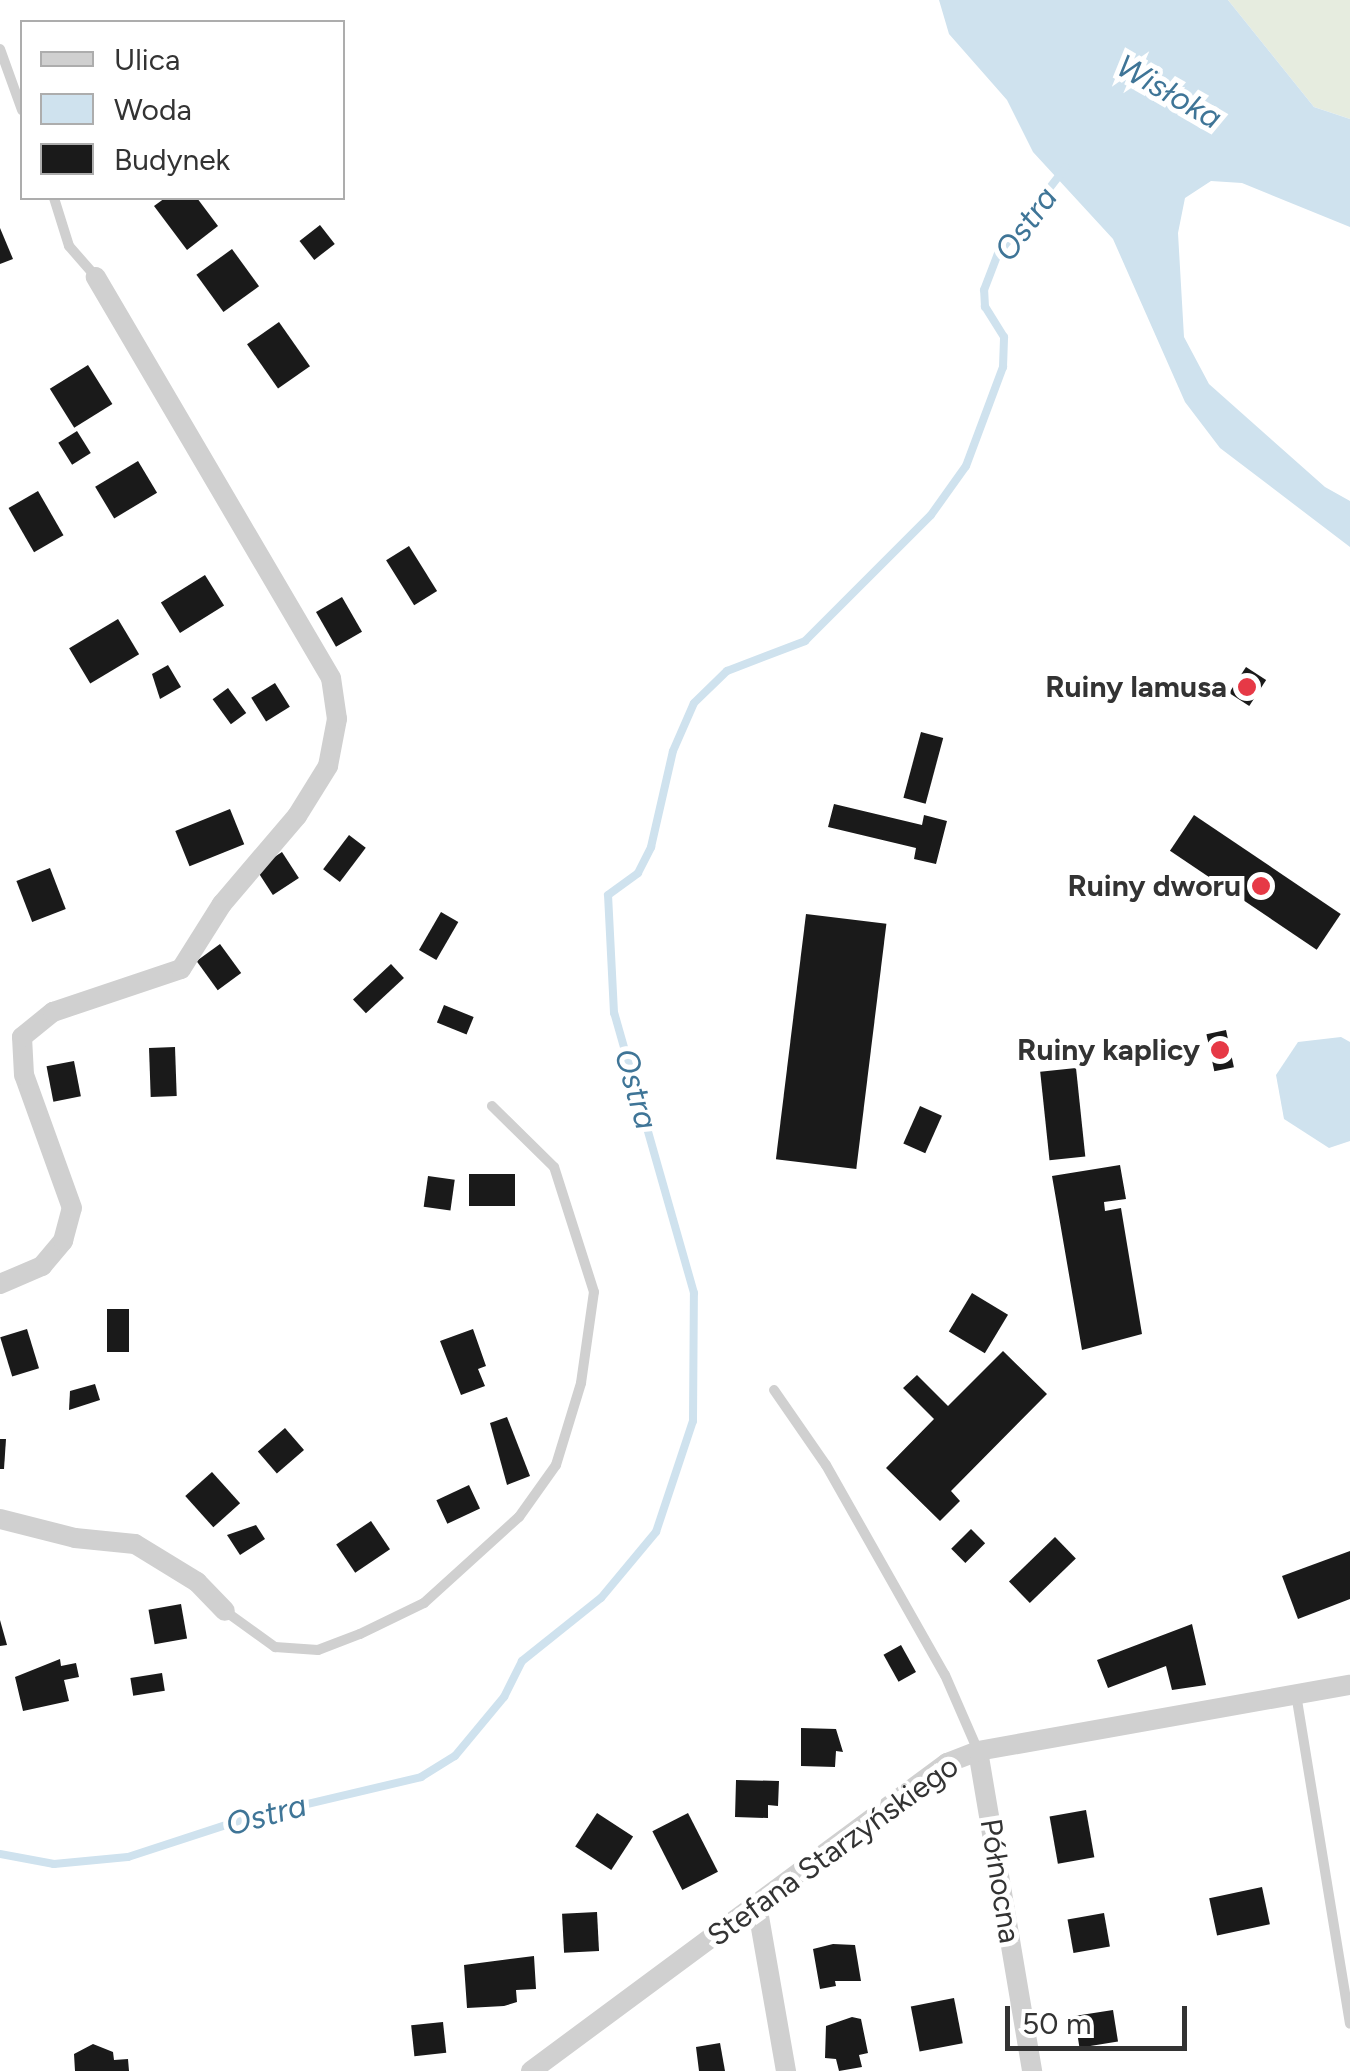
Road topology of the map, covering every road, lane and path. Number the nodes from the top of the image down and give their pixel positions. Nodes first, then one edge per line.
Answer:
1 (0, 49) edge
2 (20, 104) edge
3 (55, 200) edge
4 (96, 277) joint
5 (492, 1106) dead end
6 (0, 1284) edge
7 (774, 1390) dead end
8 (0, 1519) edge
9 (225, 1611) joint
10 (1350, 1684) edge
11 (1296, 1693) junction
12 (978, 1751) junction
13 (757, 1905) junction
14 (1350, 2024) edge
15 (533, 2070) edge
16 (786, 2071) edge
17 (1032, 2071) edge

1 - 2 lane
3 - 4 lane
4 - 6 street
5 - 9 lane
7 - 12 lane
8 - 9 street
10 - 11 street, Stefana Starzyńskiego
11 - 12 street, Stefana Starzyńskiego
11 - 14 lane
12 - 13 street, Stefana Starzyńskiego
12 - 17 street, Północna
13 - 15 street, Stefana Starzyńskiego
13 - 16 street

